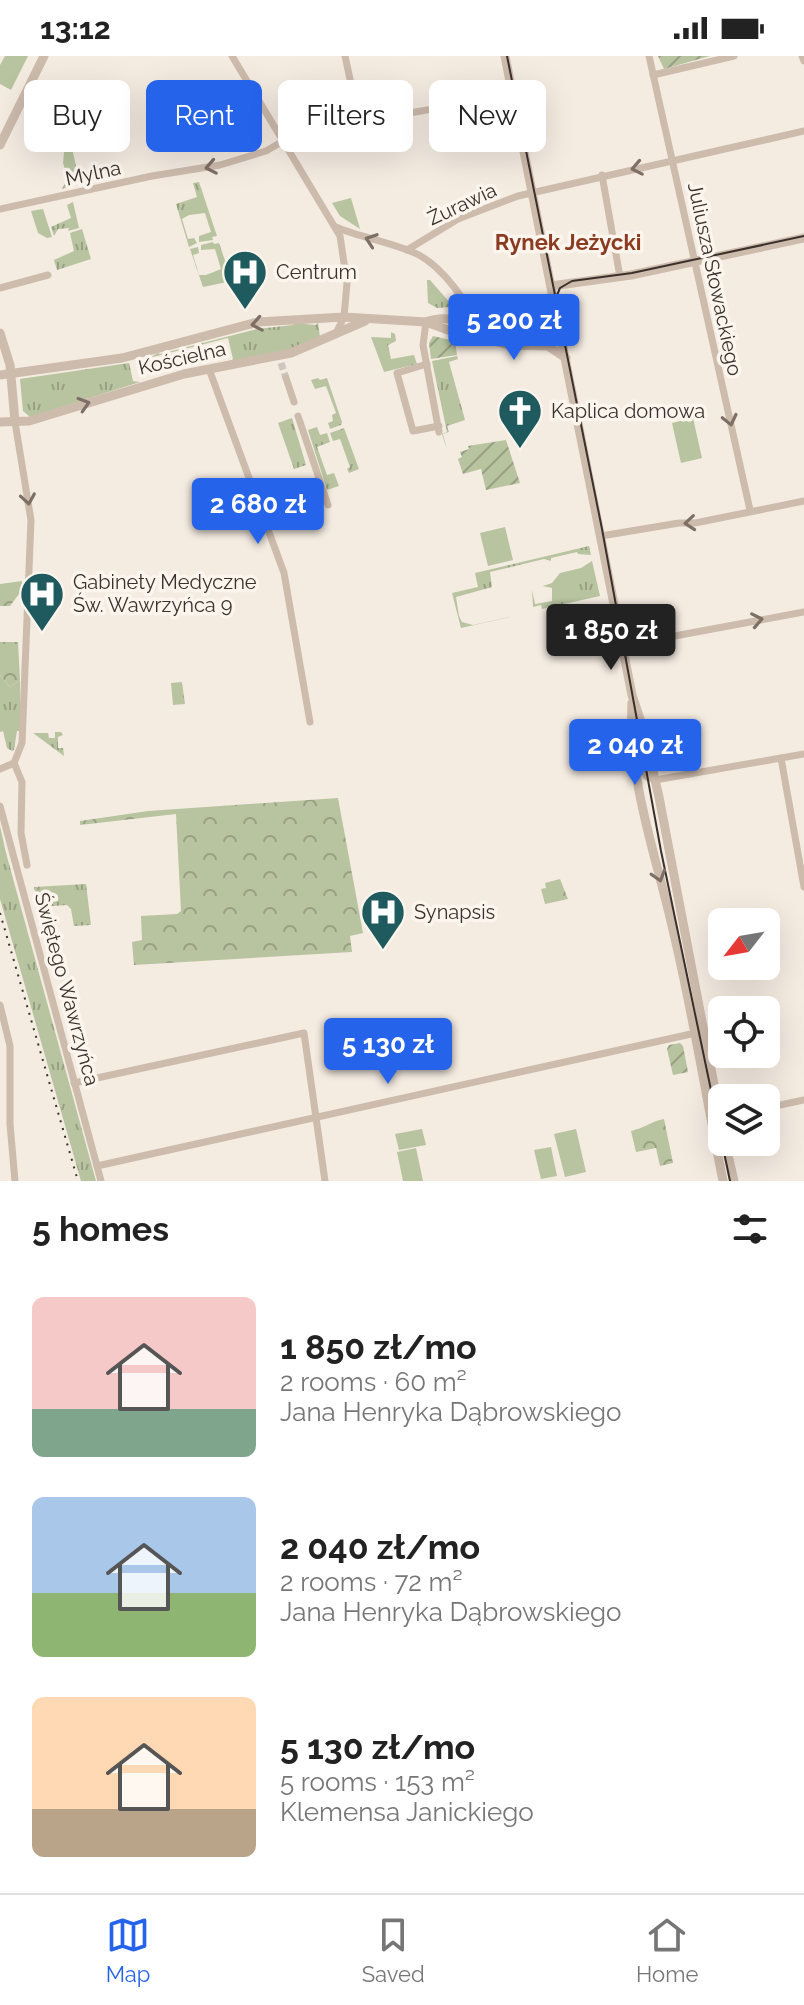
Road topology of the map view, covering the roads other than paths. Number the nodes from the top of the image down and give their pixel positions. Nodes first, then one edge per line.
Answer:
1 (44, 56) edge
2 (232, 56) edge
3 (345, 56) edge
4 (505, 56) edge
5 (649, 56) edge
6 (734, 56) edge
7 (715, 58) edge
8 (653, 75) junction
9 (350, 80) edge
10 (510, 80) edge
11 (278, 131) edge
12 (804, 131) edge
13 (278, 144) edge
14 (0, 145) edge
15 (291, 152) edge
16 (524, 152) edge
17 (673, 161) junction
18 (602, 175) junction
19 (532, 192) junction
20 (0, 209) edge
21 (336, 227) junction
22 (804, 238) edge
23 (407, 250) junction
24 (695, 262) junction
25 (48, 275) dead end
26 (620, 277) junction
27 (551, 286) junction
28 (0, 288) edge
29 (344, 317) junction
30 (320, 319) junction
31 (369, 319) junction
32 (426, 322) junction
33 (559, 322) junction
34 (472, 325) junction
35 (337, 331) junction
36 (0, 333) edge
37 (461, 334) junction
38 (323, 340) junction
39 (566, 358) junction
40 (427, 364) junction
41 (209, 369) junction
42 (5, 374) edge
43 (286, 378) tunnel mouth
44 (294, 402) dead end
45 (298, 416) dead end
46 (0, 422) edge
47 (15, 422) junction
48 (804, 501) edge
49 (328, 505) dead end
50 (750, 510) junction
51 (601, 536) junction
52 (804, 612) edge
53 (622, 643) junction
54 (632, 695) junction
55 (310, 722) dead end
56 (804, 754) edge
57 (781, 758) junction
58 (635, 761) junction
59 (14, 763) junction
60 (0, 769) edge
61 (655, 780) junction
62 (640, 796) junction
63 (0, 806) edge
64 (27, 865) dead end
65 (804, 887) edge
66 (0, 1005) edge
67 (699, 1032) junction
68 (74, 1083) junction
69 (712, 1084) edge
70 (10, 1087) junction
71 (0, 1088) edge
72 (804, 1100) edge
73 (780, 1105) edge
74 (317, 1117) junction
75 (728, 1156) edge
76 (97, 1166) junction
77 (15, 1181) edge
78 (101, 1181) edge
79 (325, 1181) edge
80 (723, 1181) edge
81 (734, 1181) edge

1 - 14 street
2 - 11 street
3 - 9 street
4 - 10 street
5 - 8 street, Juliusza Słowackiego
6 - 7 street
7 - 8 street
8 - 17 street, Juliusza Słowackiego
12 - 17 street, Żurawia
13 -> 20 street, Mylna
15 - 21 street
16 - 19 street
17 -> 18 street, Żurawia
17 - 24 street, Juliusza Słowackiego
18 - 19 street, Żurawia
18 - 26 street
19 - 23 street, Żurawia
19 - 27 street
23 -> 21 street
21 - 29 street
22 - 24 street
23 - 34 street
24 - 26 street
24 -> 50 street, Juliusza Słowackiego
25 - 28 street
26 - 27 street
27 - 33 street
29 - 30 street, Kościelna
29 - 31 street, Kościelna
29 - 35 street
30 - 38 street
30 -> 42 street, Kościelna
31 - 32 street, Kościelna
31 - 35 street, Kościelna
32 - 34 street, Kościelna
32 - 37 street, Kościelna
32 - 40 street
33 - 34 street, Kościelna
33 - 39 street
34 - 37 street
35 - 38 street, Kościelna
36 - 42 street, Świętego Wawrzyńca
37 - 39 street, Kościelna
38 - 41 street, Kościelna
39 - 51 street
40 - 40 street
47 -> 41 street, Kościelna
41 - 55 street
42 - 47 street, Świętego Wawrzyńca
43 - 44 street
45 - 49 street
46 - 47 street, Kościelna
47 -> 59 street, Świętego Wawrzyńca
48 - 50 street
50 -> 51 street
51 - 53 street
53 -> 52 street
53 - 54 street
54 - 58 street
54 - 61 street
56 - 57 street
57 - 61 street
57 - 65 street
58 - 61 street
58 - 62 street
59 - 60 street
59 - 64 street, Świętego Wawrzyńca
61 - 62 street
61 - 67 street
62 -> 67 street
63 - 68 street, Świętego Wawrzyńca
66 - 70 street
67 - 69 street
67 - 74 street
67 - 80 street
68 - 74 street
68 - 76 street, Świętego Wawrzyńca
70 - 71 street
70 - 77 street
72 - 73 street
74 - 76 street
74 - 79 street
75 - 81 street
76 - 78 street, Świętego Wawrzyńca

